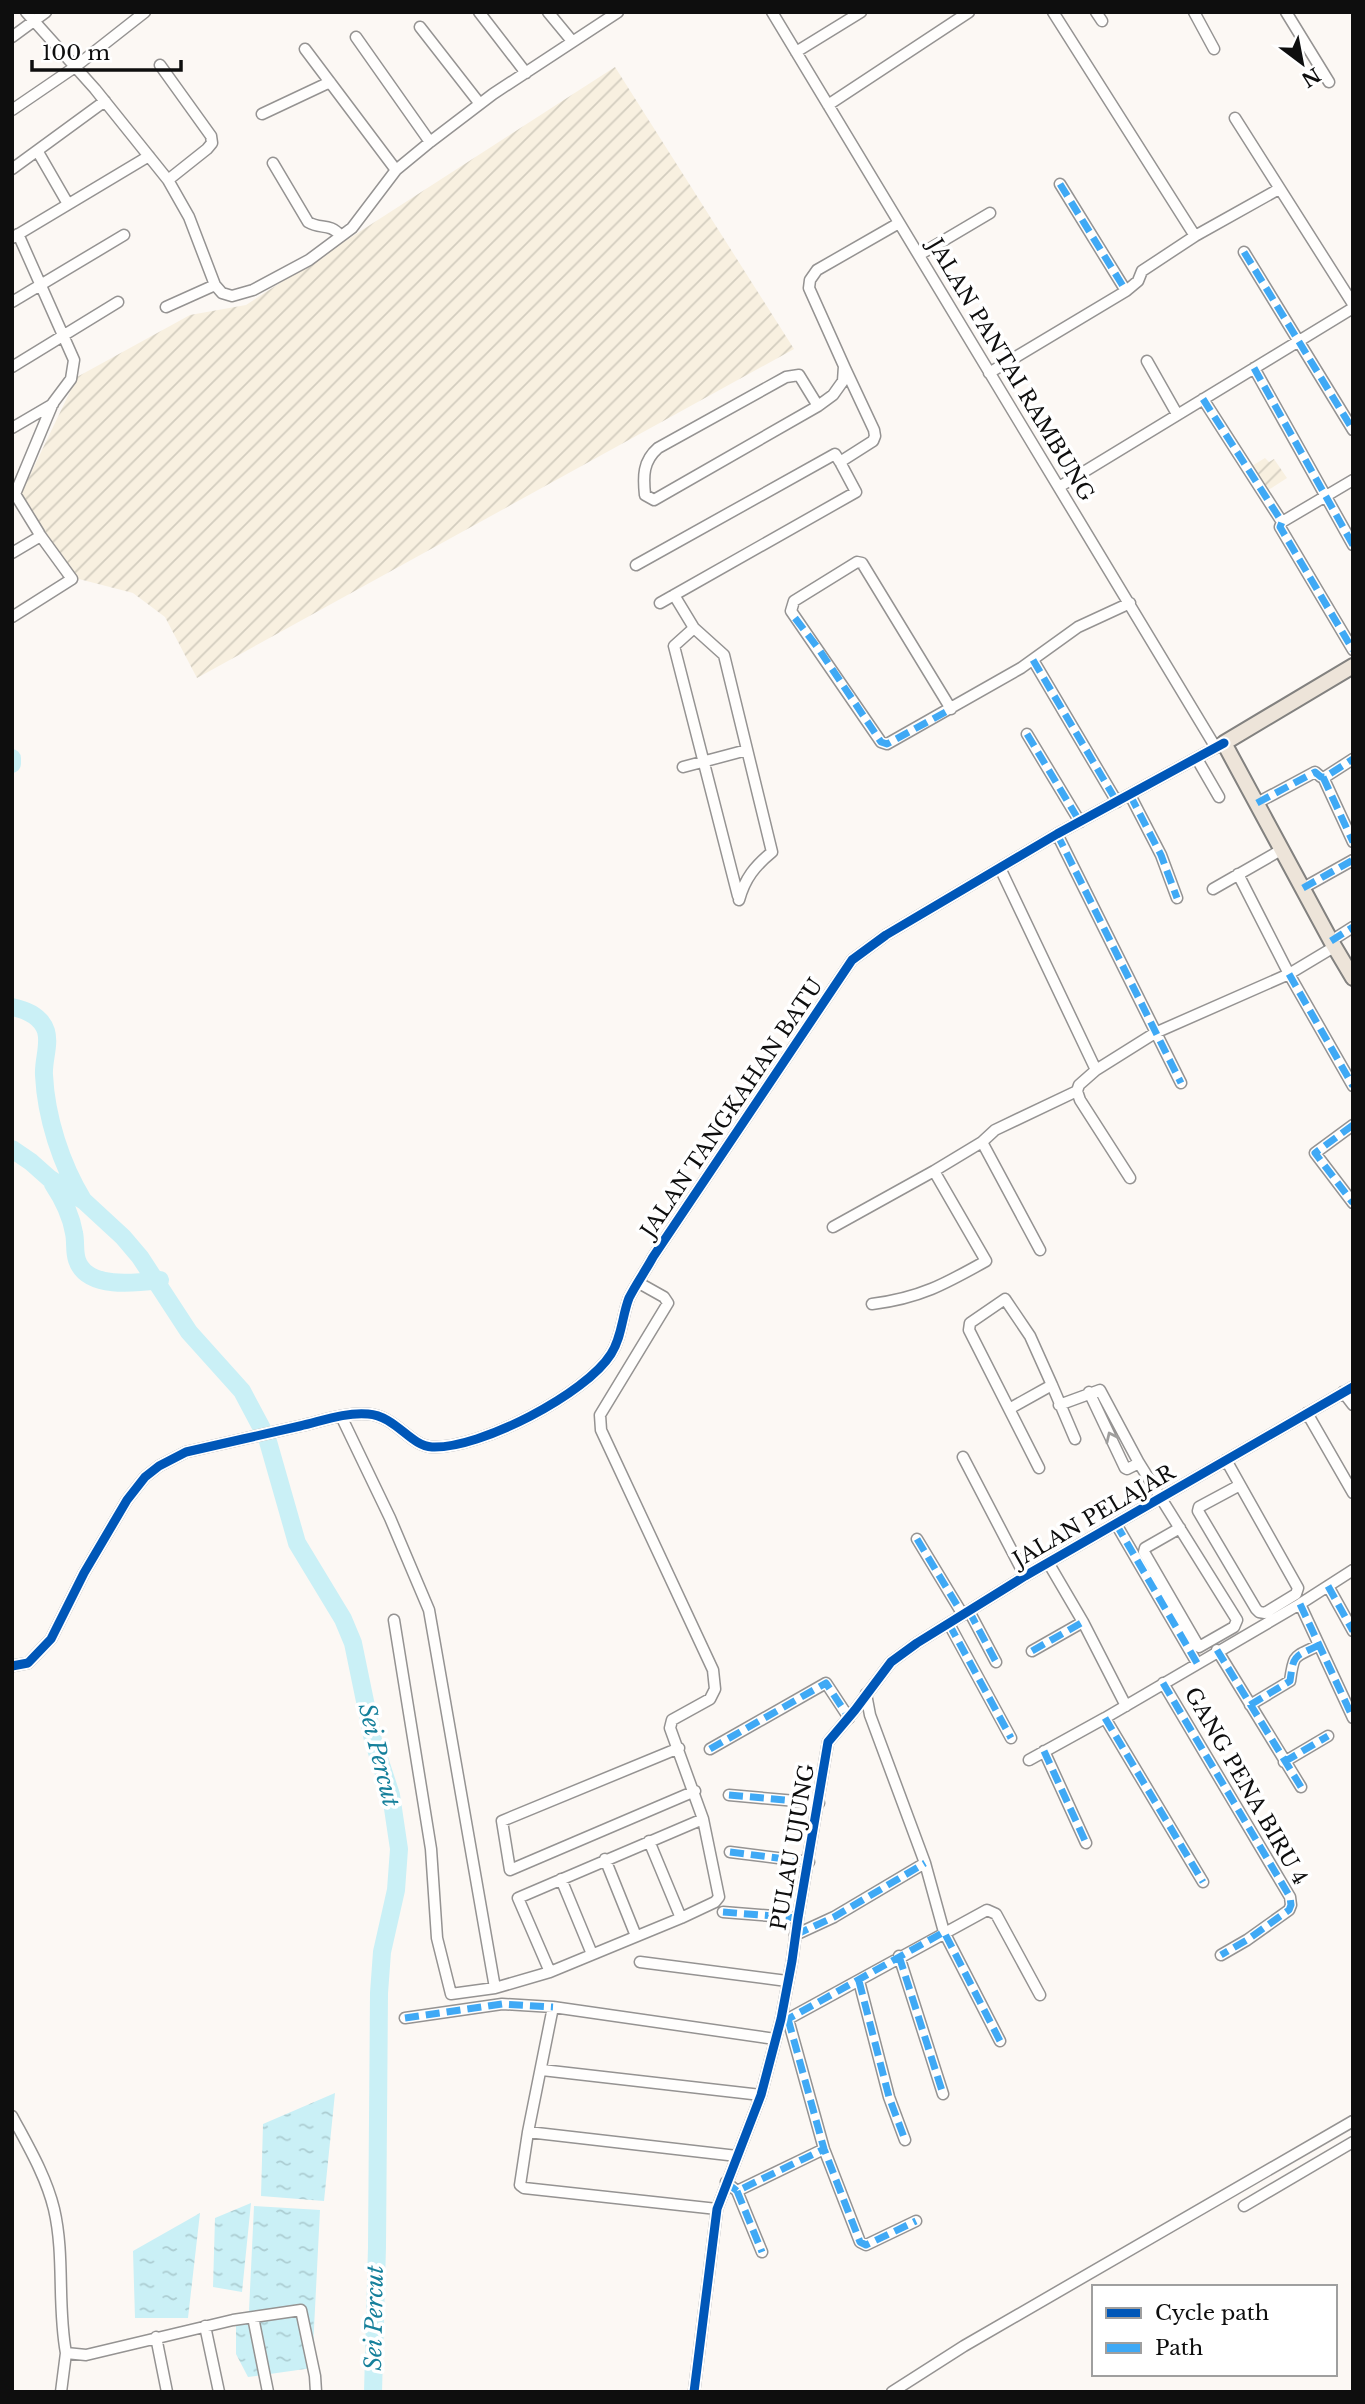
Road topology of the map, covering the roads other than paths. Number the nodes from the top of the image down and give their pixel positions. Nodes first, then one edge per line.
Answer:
1 (26, 12) edge
2 (46, 12) edge
3 (145, 12) edge
4 (479, 12) edge
5 (548, 12) edge
6 (618, 12) edge
7 (772, 12) edge
8 (861, 12) edge
9 (970, 12) edge
10 (1053, 12) edge
11 (1194, 12) edge
12 (1286, 12) edge
13 (34, 21) junction
14 (420, 27) dead end
15 (12, 37) edge
16 (356, 37) dead end
17 (572, 41) junction
18 (305, 49) dead end
19 (1214, 49) dead end
20 (796, 52) junction
21 (160, 65) dead end
22 (75, 67) junction
23 (526, 73) junction
24 (330, 82) junction
25 (1329, 82) dead end
26 (105, 101) junction
27 (480, 104) junction
28 (828, 105) junction
29 (12, 110) edge
30 (262, 114) dead end
31 (1235, 118) dead end
32 (430, 142) junction
33 (38, 152) junction
34 (149, 156) junction
35 (273, 163) dead end
36 (12, 169) edge
37 (396, 170) junction
38 (168, 180) junction
39 (1060, 184) dead end
40 (1279, 190) junction
41 (68, 204) junction
42 (990, 213) dead end
43 (900, 223) junction
44 (124, 235) dead end
45 (15, 236) edge
46 (341, 236) junction
47 (1195, 236) junction
48 (1244, 252) dead end
49 (919, 256) junction
50 (41, 284) junction
51 (215, 285) junction
52 (1126, 291) junction
53 (12, 302) edge
54 (118, 302) dead end
55 (166, 307) dead end
56 (1352, 309) edge
57 (64, 335) junction
58 (1298, 341) junction
59 (1147, 361) dead end
60 (844, 366) junction
61 (12, 367) edge
62 (1254, 368) junction
63 (989, 373) junction
64 (1203, 399) junction
65 (53, 403) junction
66 (818, 406) junction
67 (1177, 414) junction
68 (12, 428) edge
69 (1353, 430) edge
70 (840, 461) junction
71 (1353, 480) edge
72 (1059, 487) junction
73 (13, 494) edge
74 (1325, 497) junction
75 (1282, 522) junction
76 (40, 535) junction
77 (1353, 545) edge
78 (12, 553) edge
79 (636, 565) dead end
80 (674, 595) junction
81 (660, 603) dead end
82 (1130, 603) junction
83 (12, 617) edge
84 (694, 628) junction
85 (1353, 650) edge
86 (1032, 660) junction
87 (1353, 666) edge
88 (951, 709) junction
89 (1027, 734) dead end
90 (1220, 745) junction
91 (747, 750) junction
92 (1196, 759) junction
93 (1353, 759) edge
94 (704, 762) junction
95 (683, 767) dead end
96 (1323, 777) junction
97 (1130, 795) junction
98 (1219, 797) dead end
99 (1117, 802) junction
100 (1257, 803) junction
101 (1080, 822) junction
102 (1057, 834) junction
103 (1353, 842) edge
104 (1281, 850) junction
105 (1353, 860) edge
106 (1000, 868) junction
107 (1238, 874) junction
108 (1303, 888) junction
109 (1213, 889) dead end
110 (1177, 898) dead end
111 (1353, 927) edge
112 (1333, 944) junction
113 (1289, 974) junction
114 (1353, 978) edge
115 (1155, 1033) junction
116 (1096, 1070) junction
117 (1181, 1083) dead end
118 (1353, 1086) edge
119 (1077, 1091) junction
120 (1353, 1125) edge
121 (982, 1142) junction
122 (934, 1171) junction
123 (1130, 1178) dead end
124 (1353, 1203) edge
125 (833, 1227) dead end
126 (1040, 1250) dead end
127 (639, 1283) junction
128 (872, 1304) dead end
129 (1052, 1385) junction
130 (1348, 1389) edge
131 (1089, 1392) junction
132 (1059, 1405) junction
133 (1353, 1405) edge
134 (1009, 1409) junction
135 (1307, 1413) junction
136 (341, 1416) junction
137 (1075, 1439) dead end
138 (963, 1457) dead end
139 (1226, 1460) junction
140 (1139, 1463) junction
141 (1039, 1468) dead end
142 (1240, 1485) junction
143 (1353, 1493) edge
144 (1161, 1497) junction
145 (1116, 1524) junction
146 (1180, 1528) junction
147 (917, 1539) dead end
148 (1049, 1564) junction
149 (1353, 1570) edge
150 (1025, 1576) junction
151 (1328, 1586) junction
152 (1300, 1604) junction
153 (966, 1613) junction
154 (394, 1620) dead end
155 (1083, 1622) junction
156 (949, 1623) junction
157 (1353, 1631) edge
158 (1319, 1645) junction
159 (1217, 1650) junction
160 (1032, 1651) dead end
161 (996, 1662) dead end
162 (1197, 1663) junction
163 (12, 1666) edge
164 (1163, 1683) junction
165 (866, 1694) junction
166 (1250, 1705) junction
167 (1126, 1706) junction
168 (849, 1718) junction
169 (1105, 1718) junction
170 (1353, 1718) edge
171 (1328, 1736) dead end
172 (1011, 1738) dead end
173 (679, 1748) junction
174 (710, 1749) dead end
175 (1044, 1751) junction
176 (1029, 1760) dead end
177 (1284, 1762) junction
178 (1301, 1787) dead end
179 (695, 1791) junction
180 (729, 1795) dead end
181 (819, 1802) junction
182 (703, 1819) junction
183 (649, 1841) junction
184 (1086, 1843) dead end
185 (730, 1852) dead end
186 (605, 1859) junction
187 (809, 1862) junction
188 (925, 1863) junction
189 (561, 1879) junction
190 (1203, 1882) dead end
191 (723, 1912) dead end
192 (681, 1918) junction
193 (797, 1918) junction
194 (944, 1932) junction
195 (795, 1935) junction
196 (636, 1936) junction
197 (592, 1954) junction
198 (1221, 1955) dead end
199 (899, 1956) junction
200 (640, 1962) dead end
201 (550, 1972) junction
202 (787, 1981) junction
203 (859, 1981) junction
204 (495, 1988) junction
205 (1040, 1995) dead end
206 (554, 2007) junction
207 (405, 2018) dead end
208 (784, 2019) junction
209 (775, 2039) junction
210 (1000, 2041) dead end
211 (541, 2070) junction
212 (943, 2094) dead end
213 (761, 2095) junction
214 (12, 2116) edge
215 (1353, 2121) edge
216 (528, 2132) junction
217 (905, 2140) dead end
218 (1353, 2141) edge
219 (824, 2149) junction
220 (737, 2157) junction
221 (726, 2182) junction
222 (737, 2191) junction
223 (1244, 2206) dead end
224 (717, 2209) junction
225 (916, 2221) dead end
226 (762, 2252) dead end
227 (253, 2317) junction
228 (205, 2326) junction
229 (156, 2337) junction
230 (66, 2353) junction
231 (61, 2392) edge
232 (167, 2392) edge
233 (219, 2392) edge
234 (268, 2392) edge
235 (316, 2392) edge
236 (694, 2392) edge
237 (892, 2392) edge

1 - 13 street
2 - 13 street
3 - 22 street
4 - 23 street
5 - 17 street
6 - 17 street
7 - 20 street, JALAN PANTAI RAMBUNG
8 - 20 street
9 - 28 street
10 - 47 street
11 - 19 street
12 - 25 street
13 - 15 street
13 - 22 street
14 - 27 street
16 - 32 street
17 - 23 street
18 - 24 street
20 - 28 street, JALAN PANTAI RAMBUNG
21 - 38 street
22 - 26 street
22 - 29 street
23 - 27 street
24 - 30 street
24 - 37 street
26 - 33 street
26 - 34 street
27 - 32 street
28 - 43 street, JALAN PANTAI RAMBUNG
31 - 40 street
32 - 37 street
33 - 36 street
33 - 41 street
34 - 38 street
34 - 41 street
35 - 46 street
37 - 46 street
38 - 51 street
39 - 52 street
40 - 47 street
40 - 56 street
41 - 45 street
42 - 49 street
43 - 49 street, JALAN PANTAI RAMBUNG
43 - 60 street
44 - 50 street
45 - 50 street
46 - 51 street
47 - 52 street
48 - 58 street
49 - 63 street, JALAN PANTAI RAMBUNG
50 - 53 street
50 - 57 street
51 - 55 street
52 - 63 street
54 - 57 street
56 - 58 street
57 - 61 street
57 - 65 street
58 - 62 street
58 - 69 street
59 - 67 street
60 - 66 street
60 - 70 street
62 - 64 street
62 - 74 street
63 - 72 street, JALAN PANTAI RAMBUNG
64 - 67 street
64 - 75 street
65 - 68 street
65 - 73 street
66 - 66 street
67 - 72 street
70 - 79 street
70 - 80 street
71 - 74 street
72 - 82 street, JALAN PANTAI RAMBUNG
73 - 76 street
74 - 75 street
74 - 77 street
75 - 85 street
76 - 78 street
76 - 83 street
80 - 81 street
80 - 84 street
82 - 86 street
82 - 90 street, JALAN PANTAI RAMBUNG
84 - 91 street
84 - 94 street
86 - 88 street
86 - 99 street
87 - 90 main road
88 - 88 street
89 - 101 street
90 - 92 street, JALAN TANGKAHAN BATU
90 - 100 main road
91 - 94 street
91 - 94 street
92 - 97 street, JALAN TANGKAHAN BATU
92 - 98 street
93 - 96 street
94 - 95 street
96 - 100 street
96 - 103 street
97 - 99 street, JALAN TANGKAHAN BATU
97 - 110 street
99 - 101 street, JALAN TANGKAHAN BATU
100 - 104 main road
101 - 102 street, JALAN TANGKAHAN BATU
102 - 106 street, JALAN TANGKAHAN BATU
102 - 115 street
104 - 107 street
104 - 108 main road
105 - 108 street
106 - 116 street
106 - 127 street, JALAN TANGKAHAN BATU
107 - 109 street
107 - 113 street
108 - 112 main road
111 - 112 street
112 - 113 street
112 - 114 main road
113 - 115 street
113 - 118 street
115 - 116 street
115 - 117 street
116 - 119 street
119 - 121 street
119 - 123 street
120 - 124 street
121 - 122 street
121 - 126 street
122 - 125 street
122 - 128 street
127 - 136 street, JALAN TANGKAHAN BATU
127 - 173 street
129 - 132 street
129 - 134 street
129 - 134 street
130 - 133 street
130 - 135 street, JALAN PELAJAR
131 - 132 street
131 - 140 street
140 -> 131 street
132 - 137 street
134 - 141 street
135 - 139 street, JALAN PELAJAR
135 - 143 street
136 - 163 street, JALAN TANGKAHAN BATU
136 - 204 street
138 - 150 street
139 - 142 street
139 - 144 street, JALAN PELAJAR
140 - 144 street
142 - 142 street
144 - 145 street, JALAN PELAJAR
144 - 146 street
145 - 148 street, JALAN PELAJAR
145 - 162 street
146 - 146 street
147 - 153 street
148 - 150 street, JALAN PELAJAR
148 - 155 street
149 - 151 street
150 - 153 street, JALAN PELAJAR
151 - 152 street
151 - 157 street
152 - 158 street
152 - 159 street
153 - 156 street, JALAN PELAJAR
153 - 161 street
154 - 204 street
155 - 160 street
155 - 167 street
156 - 165 street, JALAN PELAJAR
156 - 172 street
158 - 166 street
158 - 170 street
159 - 162 street
159 - 166 street
162 - 164 street
164 - 167 street
164 - 198 street, GANG PENA BIRU 4
165 - 168 street, PULAU UJUNG
165 - 188 street
166 - 177 street
167 - 169 street
168 - 174 street
168 - 181 street, PULAU UJUNG
169 - 175 street
169 - 190 street
171 - 177 street
173 - 179 street
173 - 179 street
175 - 176 street
175 - 184 street
177 - 178 street
179 - 182 street
180 - 181 street
181 - 187 street, PULAU UJUNG
182 - 183 street
182 - 192 street
183 - 186 street
183 - 192 street
185 - 187 street
186 - 189 street
186 - 196 street
187 - 193 street, PULAU UJUNG
188 - 194 street
188 - 195 street
189 - 197 street
189 - 201 street
191 - 193 street
192 - 196 street
193 - 195 street, PULAU UJUNG
194 - 199 street
194 - 205 street
194 - 210 street
195 - 202 street, PULAU UJUNG
196 - 197 street
197 - 201 street
199 - 203 street
199 - 212 street
200 - 202 street
201 - 204 street
202 - 208 street, PULAU UJUNG
203 - 208 street
203 - 217 street
206 - 207 street
206 - 209 street
206 - 211 street
208 - 209 street, PULAU UJUNG
208 - 219 street
209 - 213 street, PULAU UJUNG
211 - 213 street
211 - 216 street
213 - 220 street, PULAU UJUNG
214 - 230 street
215 - 237 street
216 - 220 street
216 - 224 street
218 - 223 street
219 - 222 street
219 - 225 street
220 - 221 street, PULAU UJUNG
221 - 222 street
221 - 224 street, PULAU UJUNG
222 - 226 street
224 - 236 street, PULAU UJUNG
227 - 228 street
227 - 234 street
227 - 235 street
228 - 229 street
228 - 233 street
229 - 230 street
229 - 232 street
230 - 231 street

